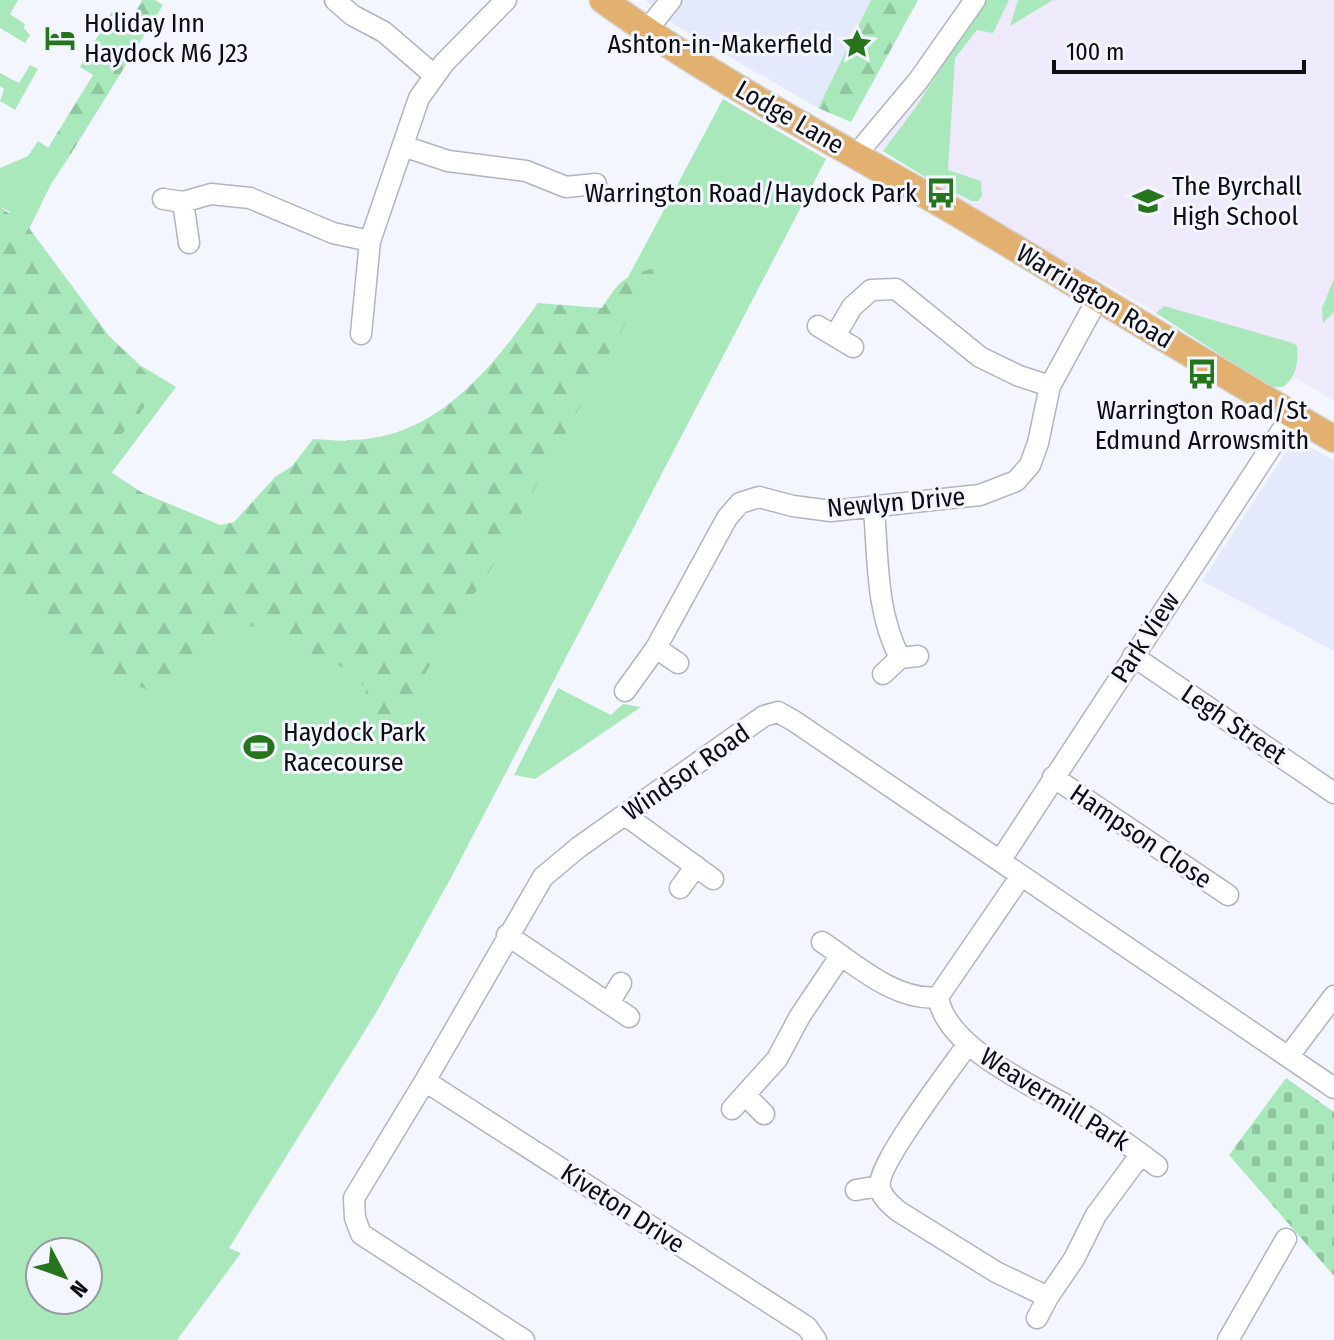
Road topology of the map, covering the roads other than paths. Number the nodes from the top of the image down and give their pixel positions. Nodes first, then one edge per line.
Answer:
1 (335, 0) edge
2 (506, 0) edge
3 (603, 0) edge
4 (671, 0) edge
5 (975, 0) edge
6 (646, 31) junction
7 (434, 75) junction
8 (403, 146) junction
9 (856, 155) junction
10 (596, 184) dead end
11 (370, 241) junction
12 (189, 243) dead end
13 (1098, 298) junction
14 (361, 334) dead end
15 (835, 336) dead end
16 (1050, 386) junction
17 (1292, 415) junction
18 (1334, 439) edge
19 (874, 508) junction
20 (656, 648) junction
21 (1133, 656) junction
22 (678, 663) dead end
23 (883, 674) dead end
24 (625, 691) dead end
25 (1053, 777) junction
26 (1334, 793) edge
27 (625, 815) junction
28 (1000, 861) junction
29 (696, 866) junction
30 (1021, 876) junction
31 (713, 879) dead end
32 (680, 888) dead end
33 (1228, 895) dead end
34 (507, 935) junction
35 (822, 942) dead end
36 (841, 955) junction
37 (621, 983) dead end
38 (1334, 996) edge
39 (938, 997) junction
40 (609, 1003) junction
41 (629, 1017) dead end
42 (968, 1044) junction
43 (1288, 1057) junction
44 (425, 1081) junction
45 (1334, 1088) edge
46 (764, 1114) dead end
47 (879, 1186) junction
48 (856, 1190) dead end
49 (1286, 1239) dead end
50 (1048, 1297) junction
51 (1037, 1318) dead end
52 (518, 1338) edge
53 (816, 1340) edge
54 (1228, 1340) edge

1 - 7 street
2 - 7 street
3 - 6 main road, Lodge Lane
4 - 6 street
5 - 9 street
6 - 9 main road, Lodge Lane
7 - 8 street
8 - 10 street
8 - 11 street
9 - 13 main road, Warrington Road
11 - 12 street
11 - 14 street
13 - 16 street, Newlyn Drive
13 - 17 main road, Warrington Road
15 - 16 street
16 - 19 street, Newlyn Drive
17 - 18 main road, Warrington Road
17 - 21 street, Park View
19 - 20 street, Newlyn Drive
19 - 23 street
20 - 22 street
20 - 24 street, Newlyn Drive
21 - 25 street, Park View
21 - 26 street, Legh Street
25 - 28 street, Park View
25 - 33 street, Hampson Close
27 - 28 street, Windsor Road
27 - 29 street
27 - 34 street, Windsor Road
28 - 30 street, Windsor Road
29 - 31 street
29 - 32 street
30 - 39 street
30 - 43 street, Windsor Road
34 - 40 street
34 - 44 street, Windsor Road
35 - 36 street
36 - 39 street
36 - 46 street
37 - 40 street
38 - 43 street
39 - 42 street, Weavermill Park
40 - 41 street
42 - 47 street, Weavermill Park
42 - 50 street, Weavermill Park
43 - 45 street, Windsor Road
44 - 52 street, Windsor Road
44 - 53 street, Kiveton Drive
47 - 48 street
47 - 50 street
49 - 54 street
50 - 51 street, Weavermill Park

